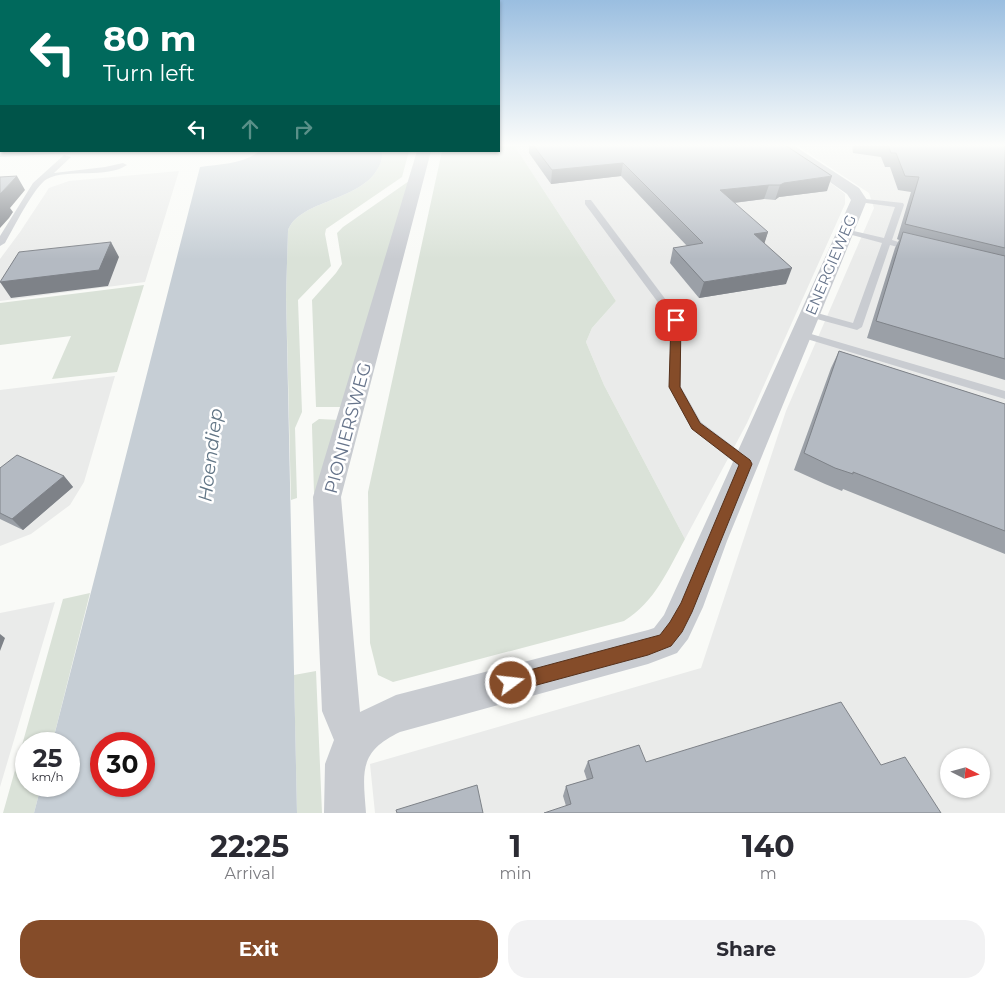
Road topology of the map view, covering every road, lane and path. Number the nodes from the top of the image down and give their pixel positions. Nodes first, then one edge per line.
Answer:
1 (38, 183) edge
2 (415, 183) edge
3 (841, 183) edge
4 (859, 200) junction
5 (588, 202) dead end
6 (12, 225) junction
7 (0, 226) edge
8 (845, 232) junction
9 (888, 242) junction
10 (0, 243) edge
11 (924, 251) edge
12 (806, 324) junction
13 (1005, 395) edge
14 (746, 464) junction
15 (358, 737) junction
16 (345, 813) edge

1 - 6 lane
2 - 15 street, PIONIERSWEG
3 - 4 street, ENERGIEWEG
4 - 8 street, ENERGIEWEG
4 - 9 lane
5 - 14 lane
6 - 7 lane
6 - 10 lane
8 - 9 lane
8 - 12 street, ENERGIEWEG
9 - 11 lane
9 - 12 lane
12 - 13 lane, ENERGIEWEG
12 - 14 street, ENERGIEWEG
14 - 15 street, ENERGIEWEG
15 - 16 street, ENERGIEWEG

